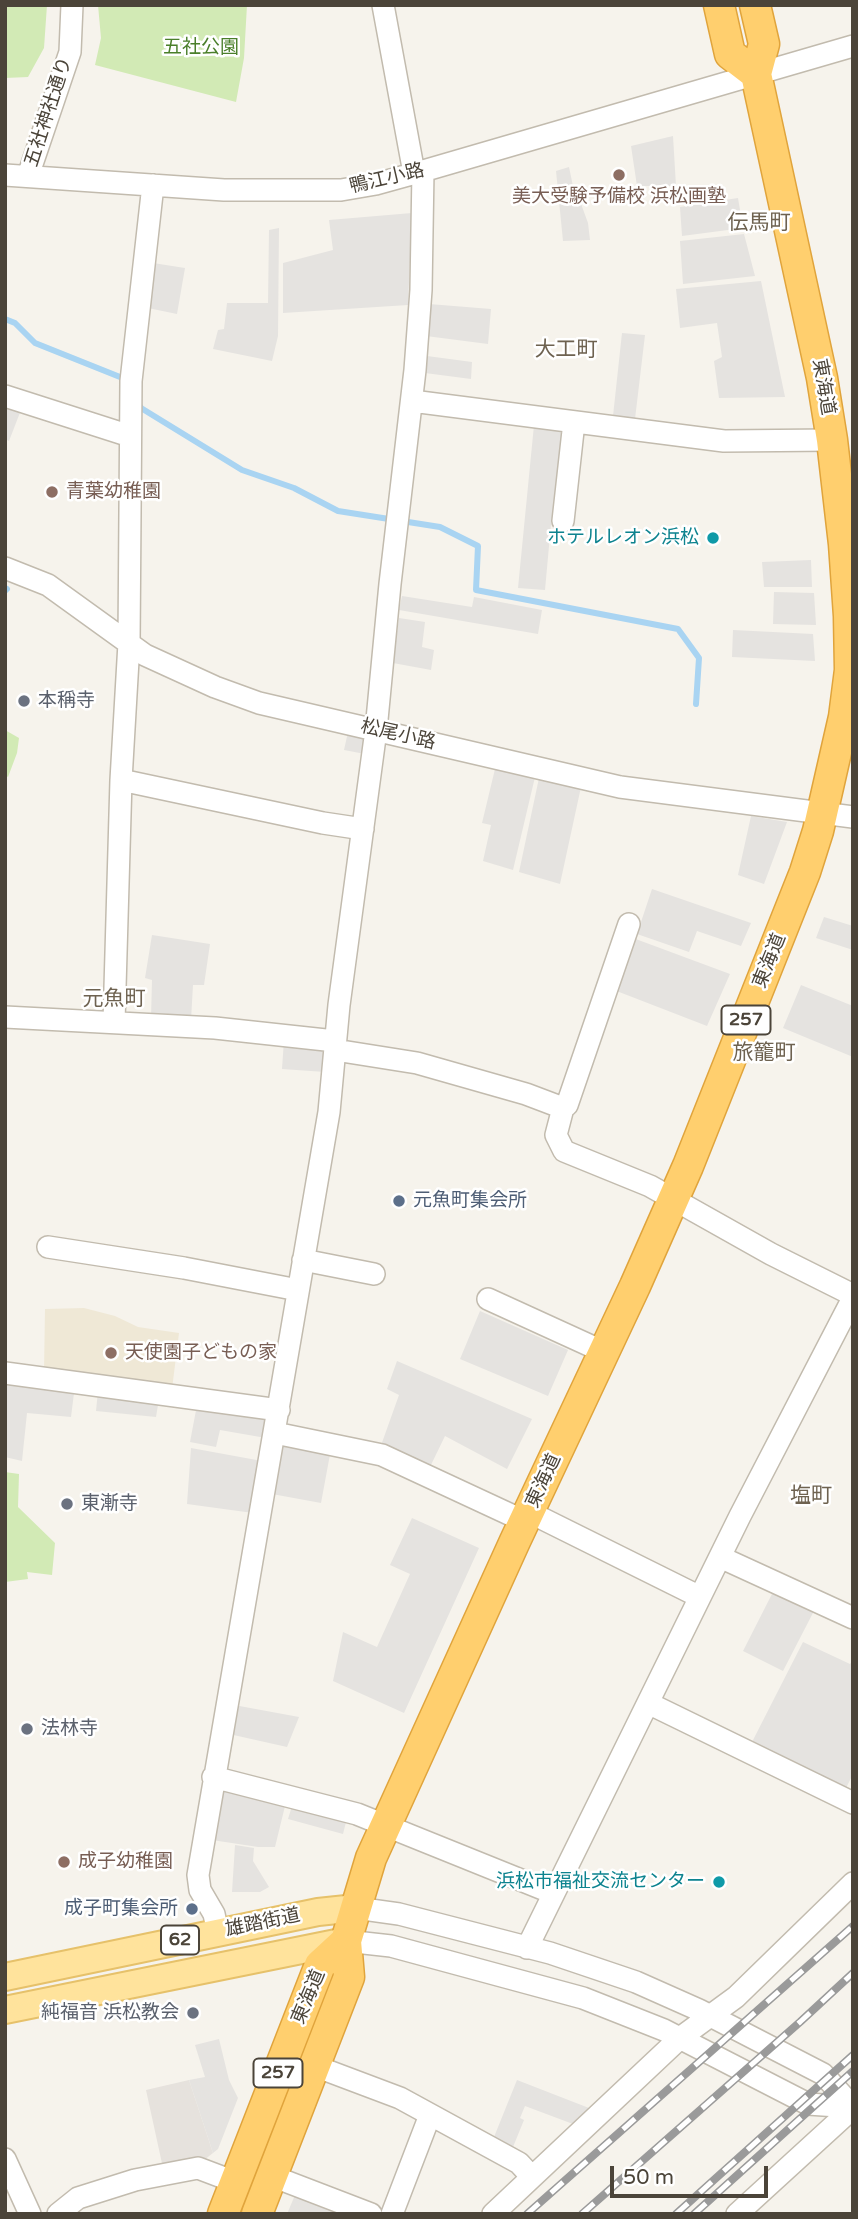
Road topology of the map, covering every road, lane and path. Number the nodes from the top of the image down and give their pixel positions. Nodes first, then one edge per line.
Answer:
1 (72, 5) edge
2 (383, 5) edge
3 (719, 5) edge
4 (755, 5) edge
5 (853, 46) edge
6 (755, 74) junction
7 (423, 171) junction
8 (5, 175) edge
9 (28, 176) junction
10 (153, 185) junction
11 (5, 396) edge
12 (412, 401) junction
13 (574, 422) junction
14 (130, 436) junction
15 (832, 440) junction
16 (562, 522) dead end
17 (848, 544) edge
18 (5, 568) edge
19 (129, 643) junction
20 (376, 730) junction
21 (121, 780) junction
22 (822, 813) junction
23 (853, 817) edge
24 (363, 829) junction
25 (629, 924) dead end
26 (5, 1017) edge
27 (114, 1023) junction
28 (335, 1045) junction
29 (563, 1108) junction
30 (674, 1199) junction
31 (48, 1247) dead end
32 (303, 1260) junction
33 (374, 1274) dead end
34 (298, 1290) junction
35 (853, 1296) edge
36 (488, 1299) dead end
37 (604, 1352) junction
38 (5, 1373) edge
39 (279, 1410) junction
40 (275, 1433) junction
41 (527, 1517) junction
42 (720, 1557) junction
43 (700, 1598) junction
44 (853, 1618) edge
45 (648, 1703) junction
46 (213, 1777) junction
47 (853, 1802) edge
48 (386, 1827) junction
49 (853, 1883) edge
50 (553, 1893) junction
51 (356, 1908) junction
52 (218, 1933) junction
53 (346, 1941) junction
54 (527, 1948) junction
55 (5, 1977) edge
56 (5, 2010) edge
57 (710, 2016) junction
58 (680, 2038) junction
59 (315, 2066) junction
60 (853, 2108) edge
61 (430, 2115) junction
62 (5, 2160) edge
63 (272, 2176) junction
64 (532, 2177) junction
65 (235, 2182) junction
66 (30, 2214) edge
67 (58, 2214) edge
68 (223, 2214) edge
69 (257, 2214) edge
70 (371, 2214) edge
71 (391, 2214) edge
72 (493, 2214) edge
73 (737, 2214) edge

1 - 9 street, 五社神社通り
2 - 7 street
3 - 6 highway
4 - 6 highway, 257
5 - 6 street, 鴨江小路
6 - 7 street, 鴨江小路
6 - 15 highway, 東海道 / 257
7 - 10 street, 鴨江小路
7 - 12 street
8 - 9 street, 鴨江小路
9 - 10 street, 鴨江小路
10 - 14 street
11 - 14 street
12 - 13 street
12 - 20 street
13 - 15 street
13 - 16 street
14 - 19 street
15 - 17 highway, 東海道 / 257
17 - 22 highway, 東海道 / 257
18 - 19 street, 松尾小路
19 - 20 street, 松尾小路
19 - 21 street
20 - 22 street, 松尾小路
20 - 24 street
21 - 24 street
21 - 27 street
22 - 23 street, 松尾小路
22 - 30 highway, 東海道 / 257
24 - 28 street
25 - 29 street
26 - 27 street
27 - 28 street
28 - 29 street
28 - 32 street
29 - 30 street
30 - 35 street
30 - 37 highway, 東海道 / 257
31 - 34 street
32 - 33 street
32 - 34 street
34 - 39 street
35 - 42 street
36 - 37 street
37 - 41 highway, 東海道 / 257
38 - 39 street
39 - 40 street
40 - 41 street
40 - 46 street
41 - 43 street
41 - 48 highway, 東海道 / 257
42 - 43 street
42 - 44 street
43 - 45 street
45 - 47 street
45 - 50 street
46 - 48 street
46 - 52 street
48 - 50 street
48 - 51 highway, 東海道 / 257
49 - 57 street
50 - 54 street
51 - 52 main road, 雄踏街道 / 62
51 - 53 highway, 257
51 - 54 street
52 - 55 main road, 雄踏街道 / 62
53 - 56 main road, 雄踏街道 / 62
53 - 58 street
53 - 59 highway, 東海道 / 257
53 - 65 highway, 東海道 / 257
54 - 57 street
57 - 58 street
57 - 60 street
58 - 60 street
58 - 64 street
59 - 61 street
59 - 63 highway, 東海道 / 257
60 - 73 street
61 - 64 street
61 - 71 street
62 - 66 street
63 - 69 highway, 東海道 / 257
63 - 70 street
64 - 72 street
65 - 67 street
65 - 68 highway, 東海道 / 257

